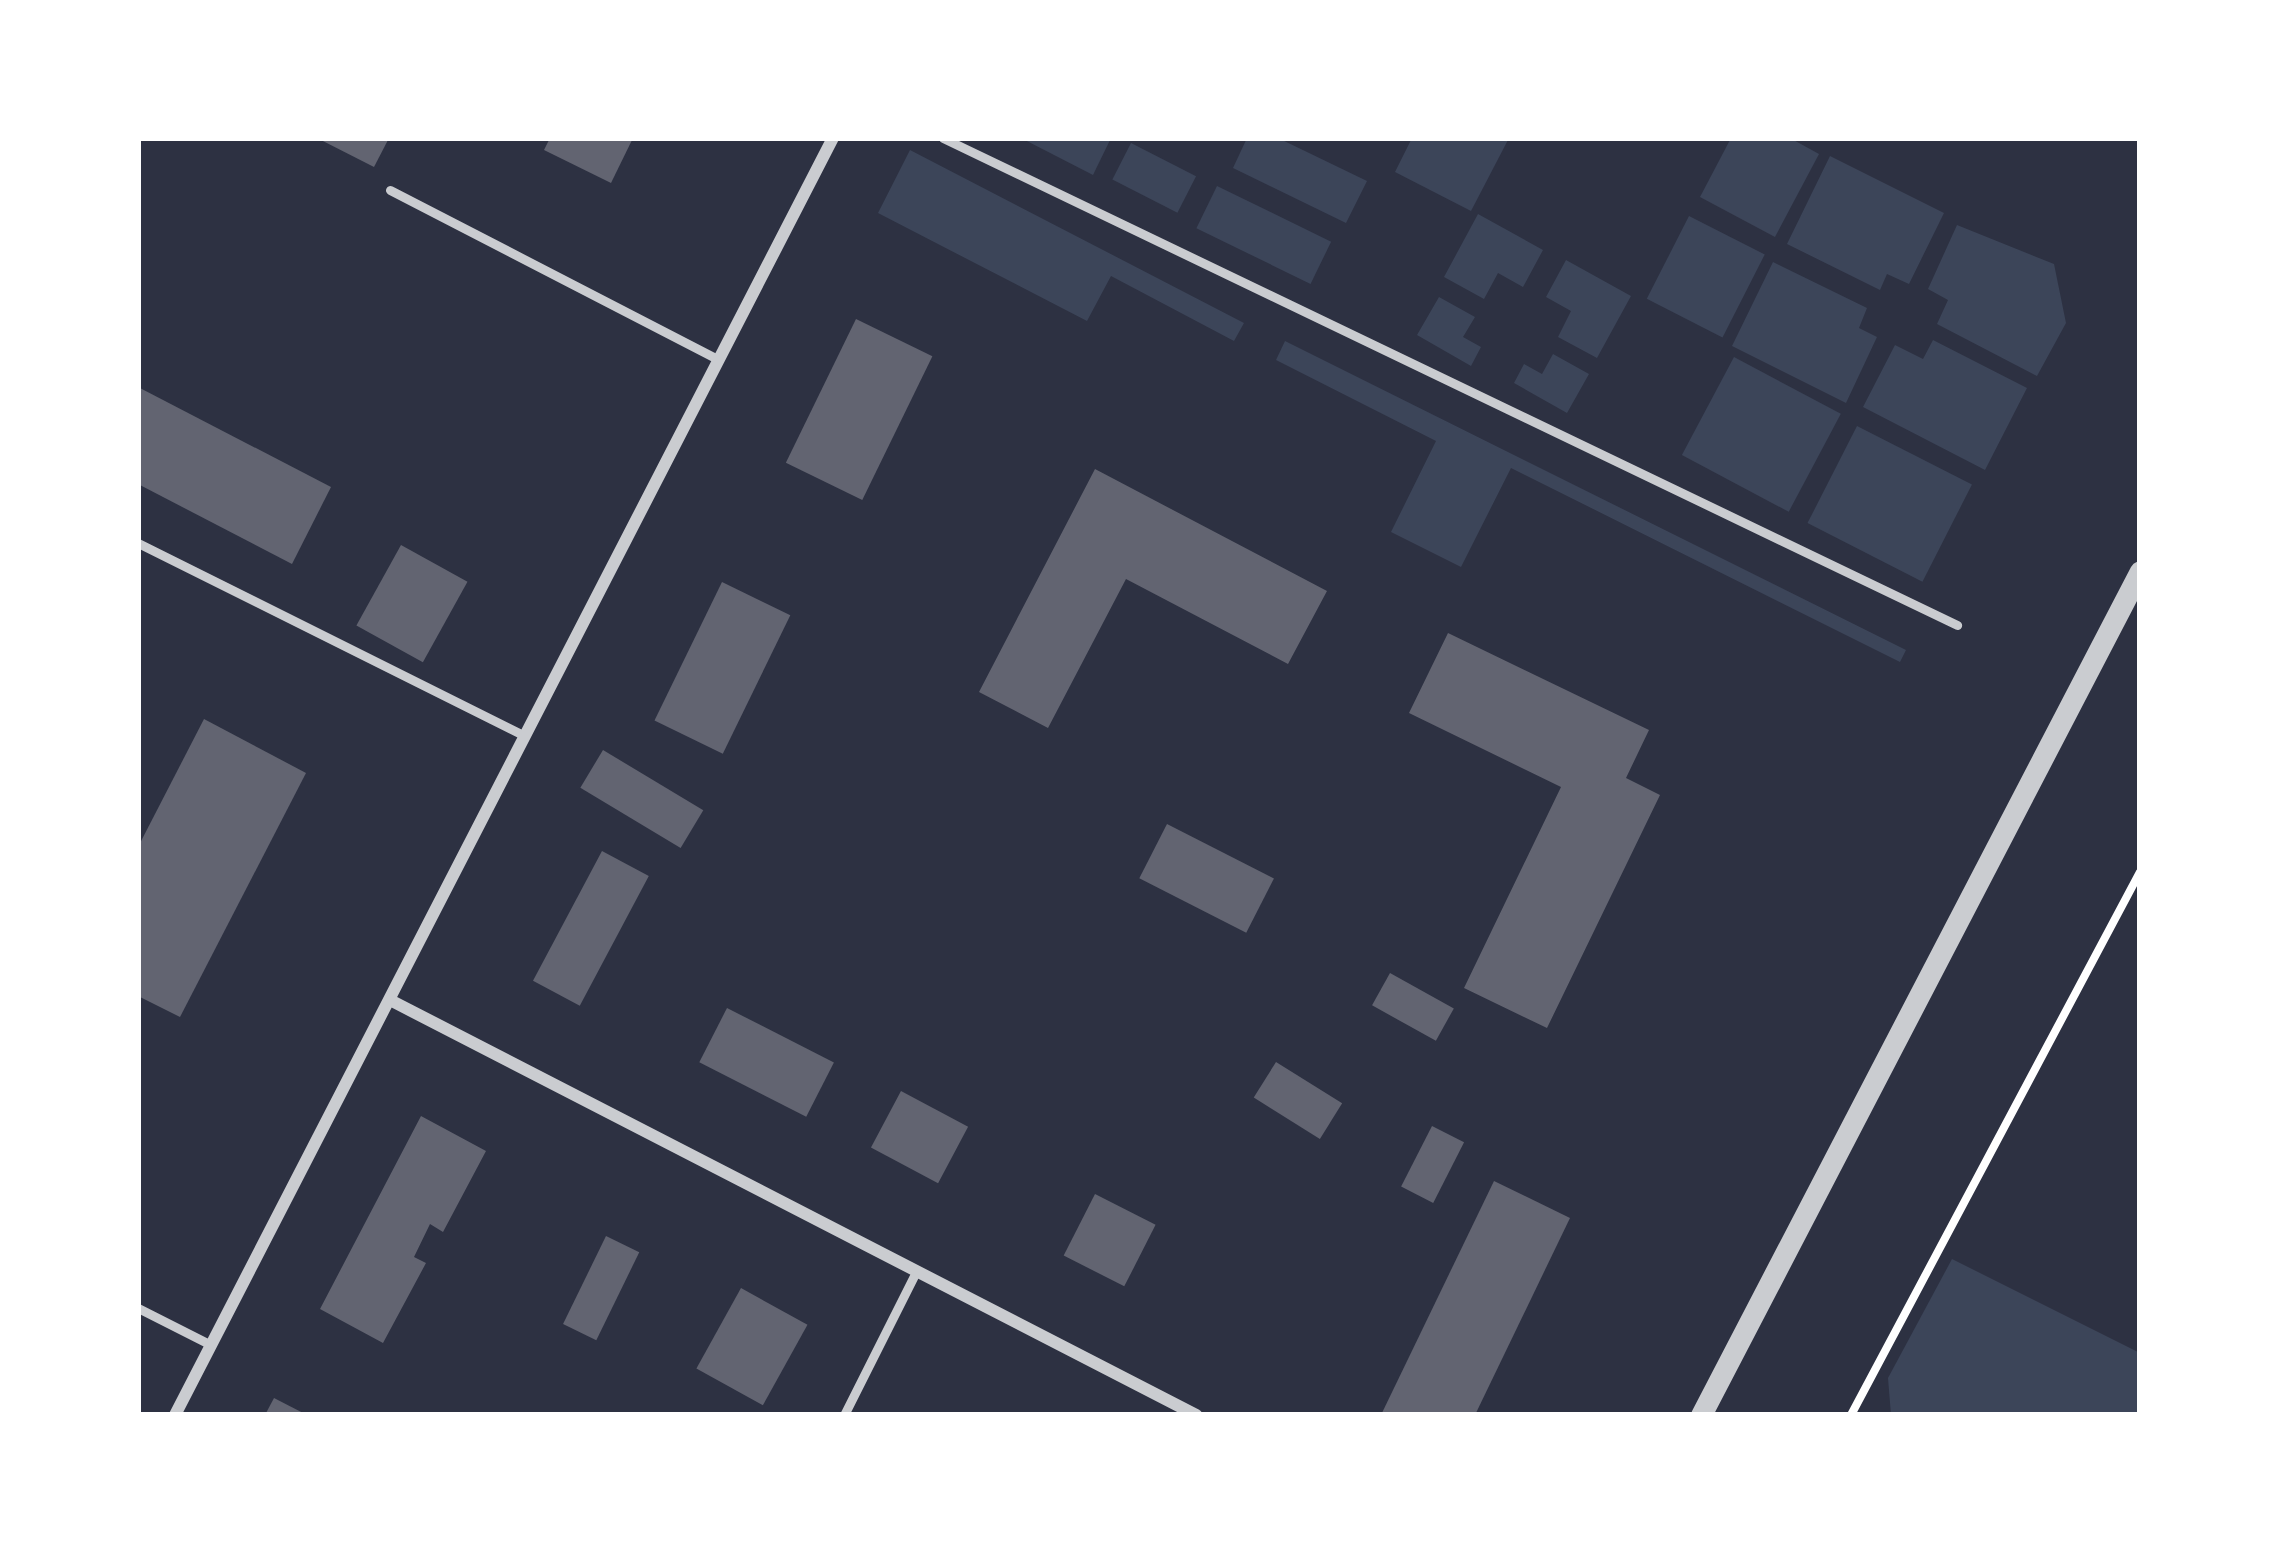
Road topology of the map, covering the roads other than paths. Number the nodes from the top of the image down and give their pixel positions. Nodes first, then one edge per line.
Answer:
1 (833, 138) edge
2 (944, 138) edge
3 (390, 190) dead end
4 (719, 360) junction
5 (138, 543) edge
6 (2140, 571) edge
7 (1957, 625) dead end
8 (525, 736) junction
9 (389, 1000) junction
10 (916, 1272) junction
11 (138, 1308) edge
12 (212, 1345) junction
13 (176, 1415) edge
14 (844, 1415) edge
15 (1196, 1415) edge
16 (1701, 1415) edge

1 - 4 street
2 - 7 lane
3 - 4 lane
4 - 8 street
5 - 8 lane
6 - 16 street
8 - 9 street
9 - 10 street
9 - 12 street
10 - 14 lane
10 - 15 street
11 - 12 lane
12 - 13 street

